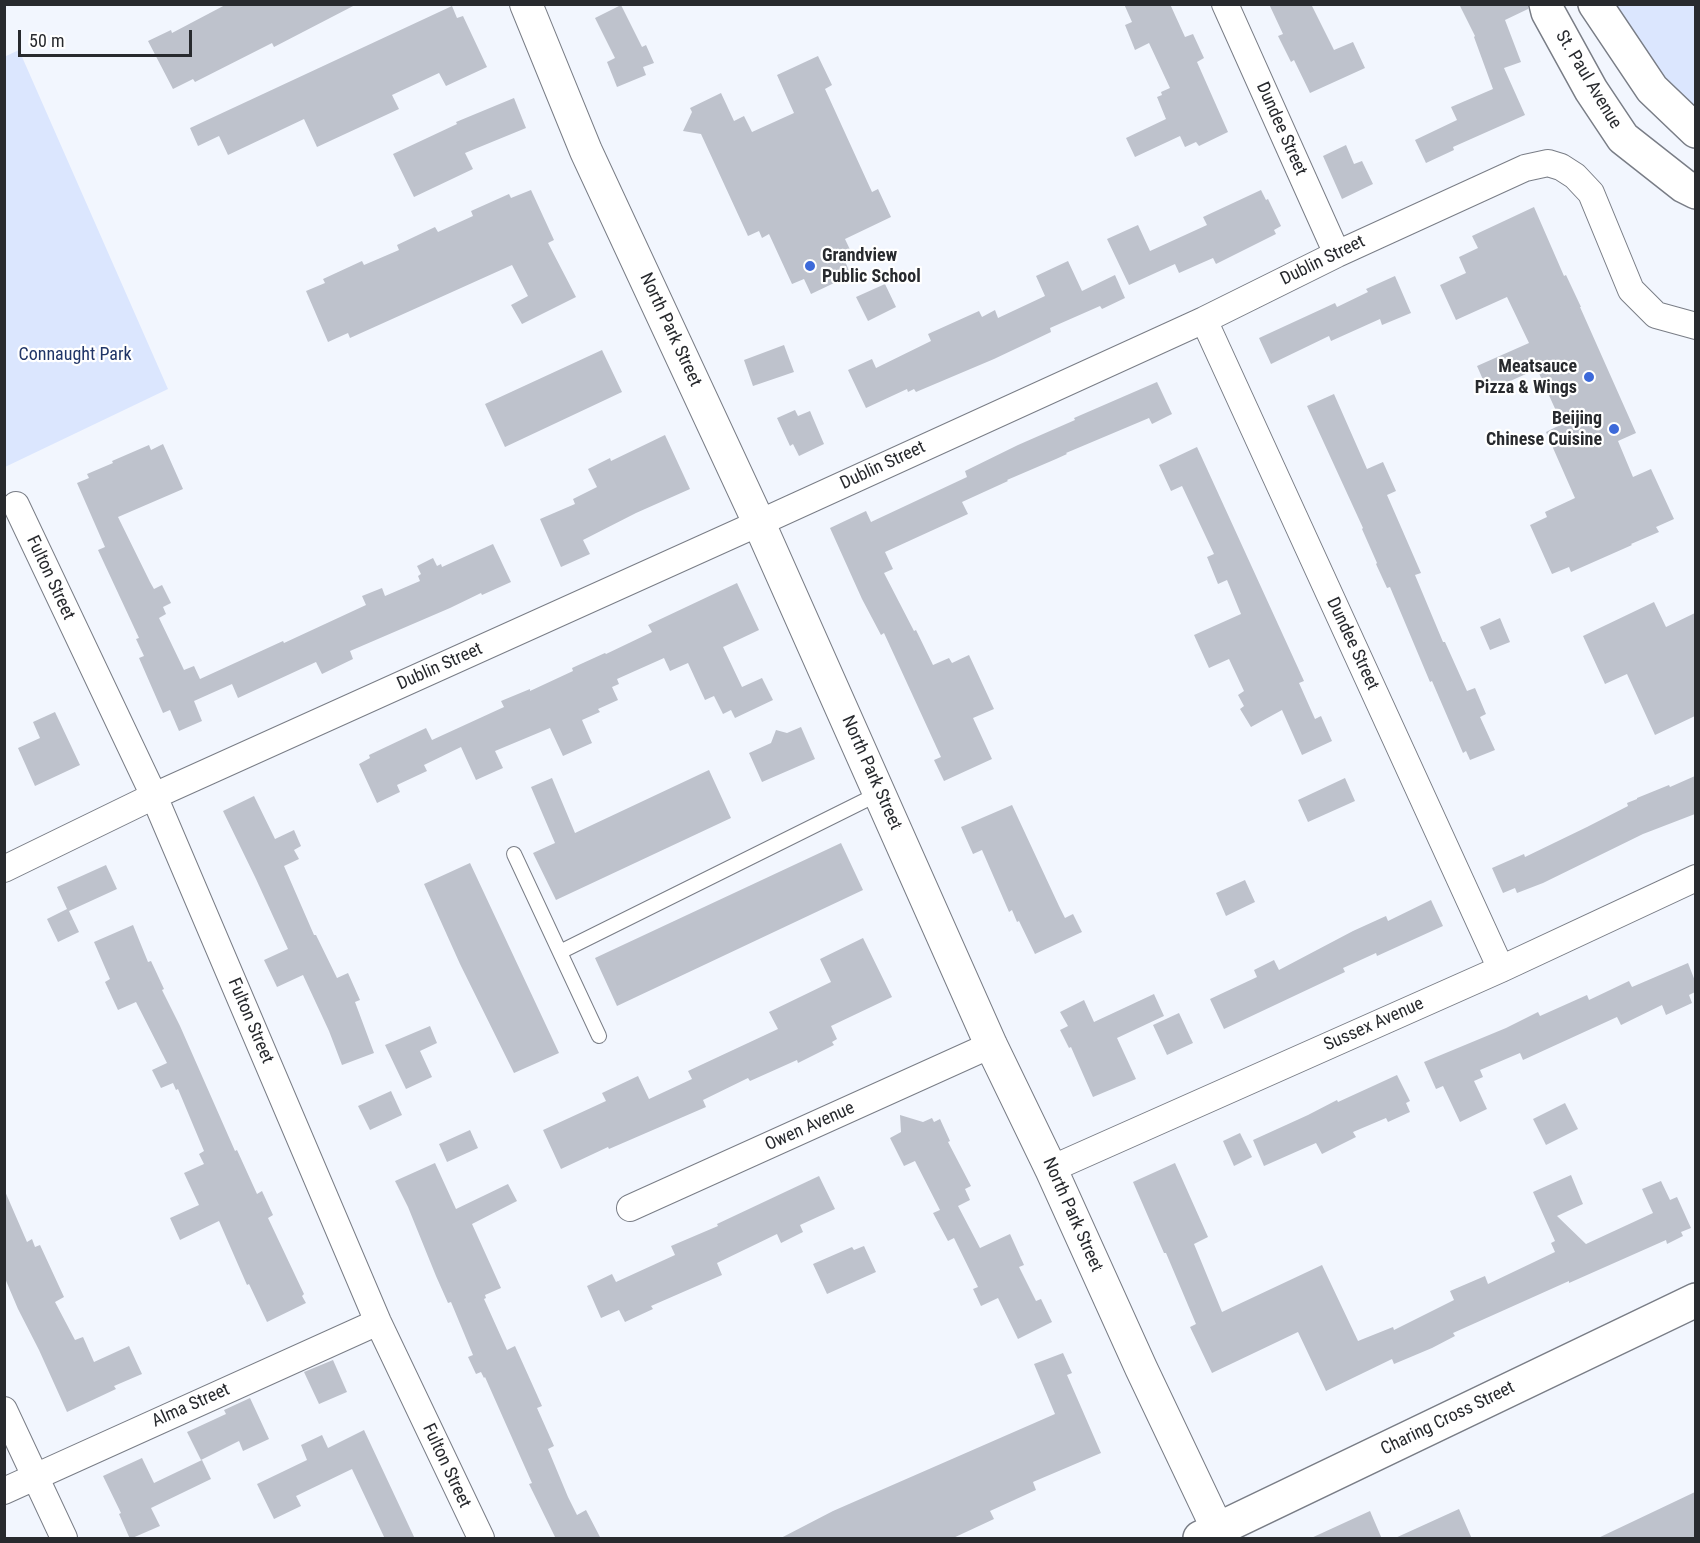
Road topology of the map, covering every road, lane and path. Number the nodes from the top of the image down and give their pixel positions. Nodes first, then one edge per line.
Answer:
1 (526, 4) edge
2 (1225, 4) edge
3 (1546, 4) edge
4 (1595, 4) edge
5 (1695, 131) edge
6 (1695, 192) edge
7 (1337, 254) junction
8 (1204, 320) junction
9 (1695, 326) edge
10 (16, 505) dead end
11 (759, 523) junction
12 (880, 793) junction
13 (154, 796) junction
14 (514, 854) dead end
15 (4, 869) edge
16 (1695, 878) edge
17 (560, 952) junction
18 (1501, 969) junction
19 (599, 1036) dead end
20 (991, 1045) junction
21 (1051, 1169) junction
22 (630, 1208) dead end
23 (1695, 1300) edge
24 (378, 1322) junction
25 (4, 1410) edge
26 (35, 1477) junction
27 (4, 1491) edge
28 (1213, 1536) edge
29 (64, 1539) edge
30 (481, 1539) edge

1 - 11 street, North Park Street
2 - 7 street, Dundee Street
3 - 6 main road, St. Paul Avenue
4 - 5 main road
7 - 8 street, Dublin Street
7 - 9 street, Dublin Street
8 - 11 street, Dublin Street
8 - 18 street, Dundee Street
10 - 13 street, Fulton Street
11 - 12 street, North Park Street
11 - 13 street, Dublin Street
12 - 17 lane
12 - 20 street, North Park Street
13 - 15 street, Dublin Street
13 - 24 street, Fulton Street
14 - 17 lane
16 - 18 street, Sussex Avenue
17 - 19 lane
18 - 21 street, Sussex Avenue
20 - 21 street, North Park Street
20 - 22 street, Owen Avenue
21 - 28 street, North Park Street
23 - 28 main road, Charing Cross Street
24 - 26 street, Alma Street
24 - 30 street, Fulton Street
25 - 26 street
26 - 27 street, Alma Street
26 - 29 street

